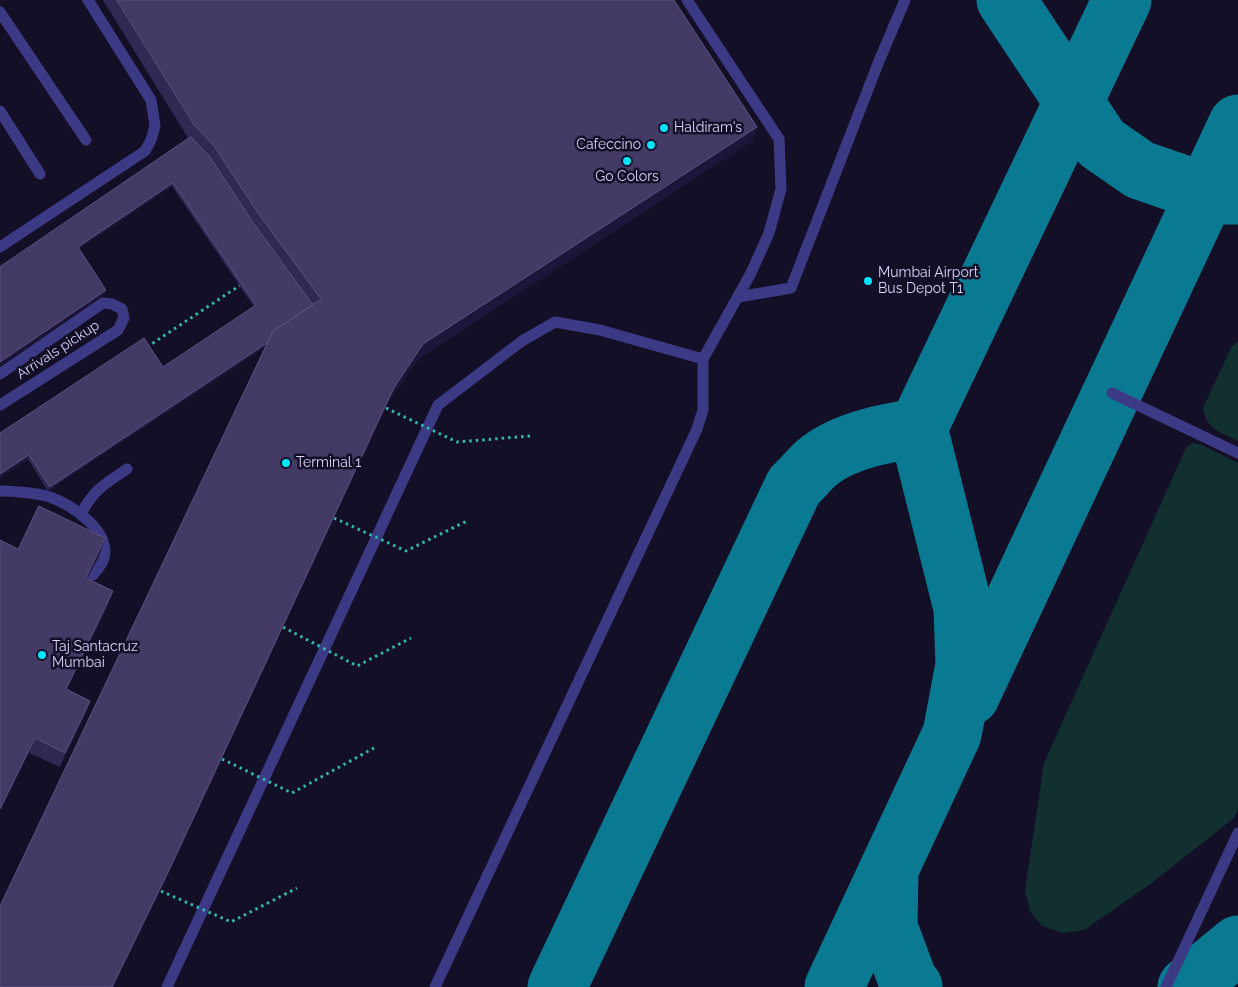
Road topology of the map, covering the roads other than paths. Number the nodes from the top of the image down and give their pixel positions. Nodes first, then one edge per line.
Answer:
1 (88, 0) edge
2 (686, 0) edge
3 (905, 0) edge
4 (0, 12) edge
5 (0, 111) edge
6 (86, 140) dead end
7 (40, 174) dead end
8 (0, 247) edge
9 (738, 297) junction
10 (703, 359) junction
11 (0, 374) edge
12 (1112, 393) dead end
13 (0, 405) edge
14 (1238, 453) edge
15 (127, 469) dead end
16 (0, 491) edge
17 (82, 514) junction
18 (93, 575) edge
19 (1238, 834) edge
20 (167, 987) edge
21 (435, 987) edge
22 (1166, 987) edge

1 - 8 lane
2 - 9 lane
3 - 9 lane
4 - 6 lane
5 - 7 lane
9 - 10 lane
10 - 20 lane
10 - 21 lane
11 - 13 lane, Arrivals pickup
12 - 14 lane
15 - 17 lane
16 - 17 lane
17 - 18 lane
19 - 22 lane

